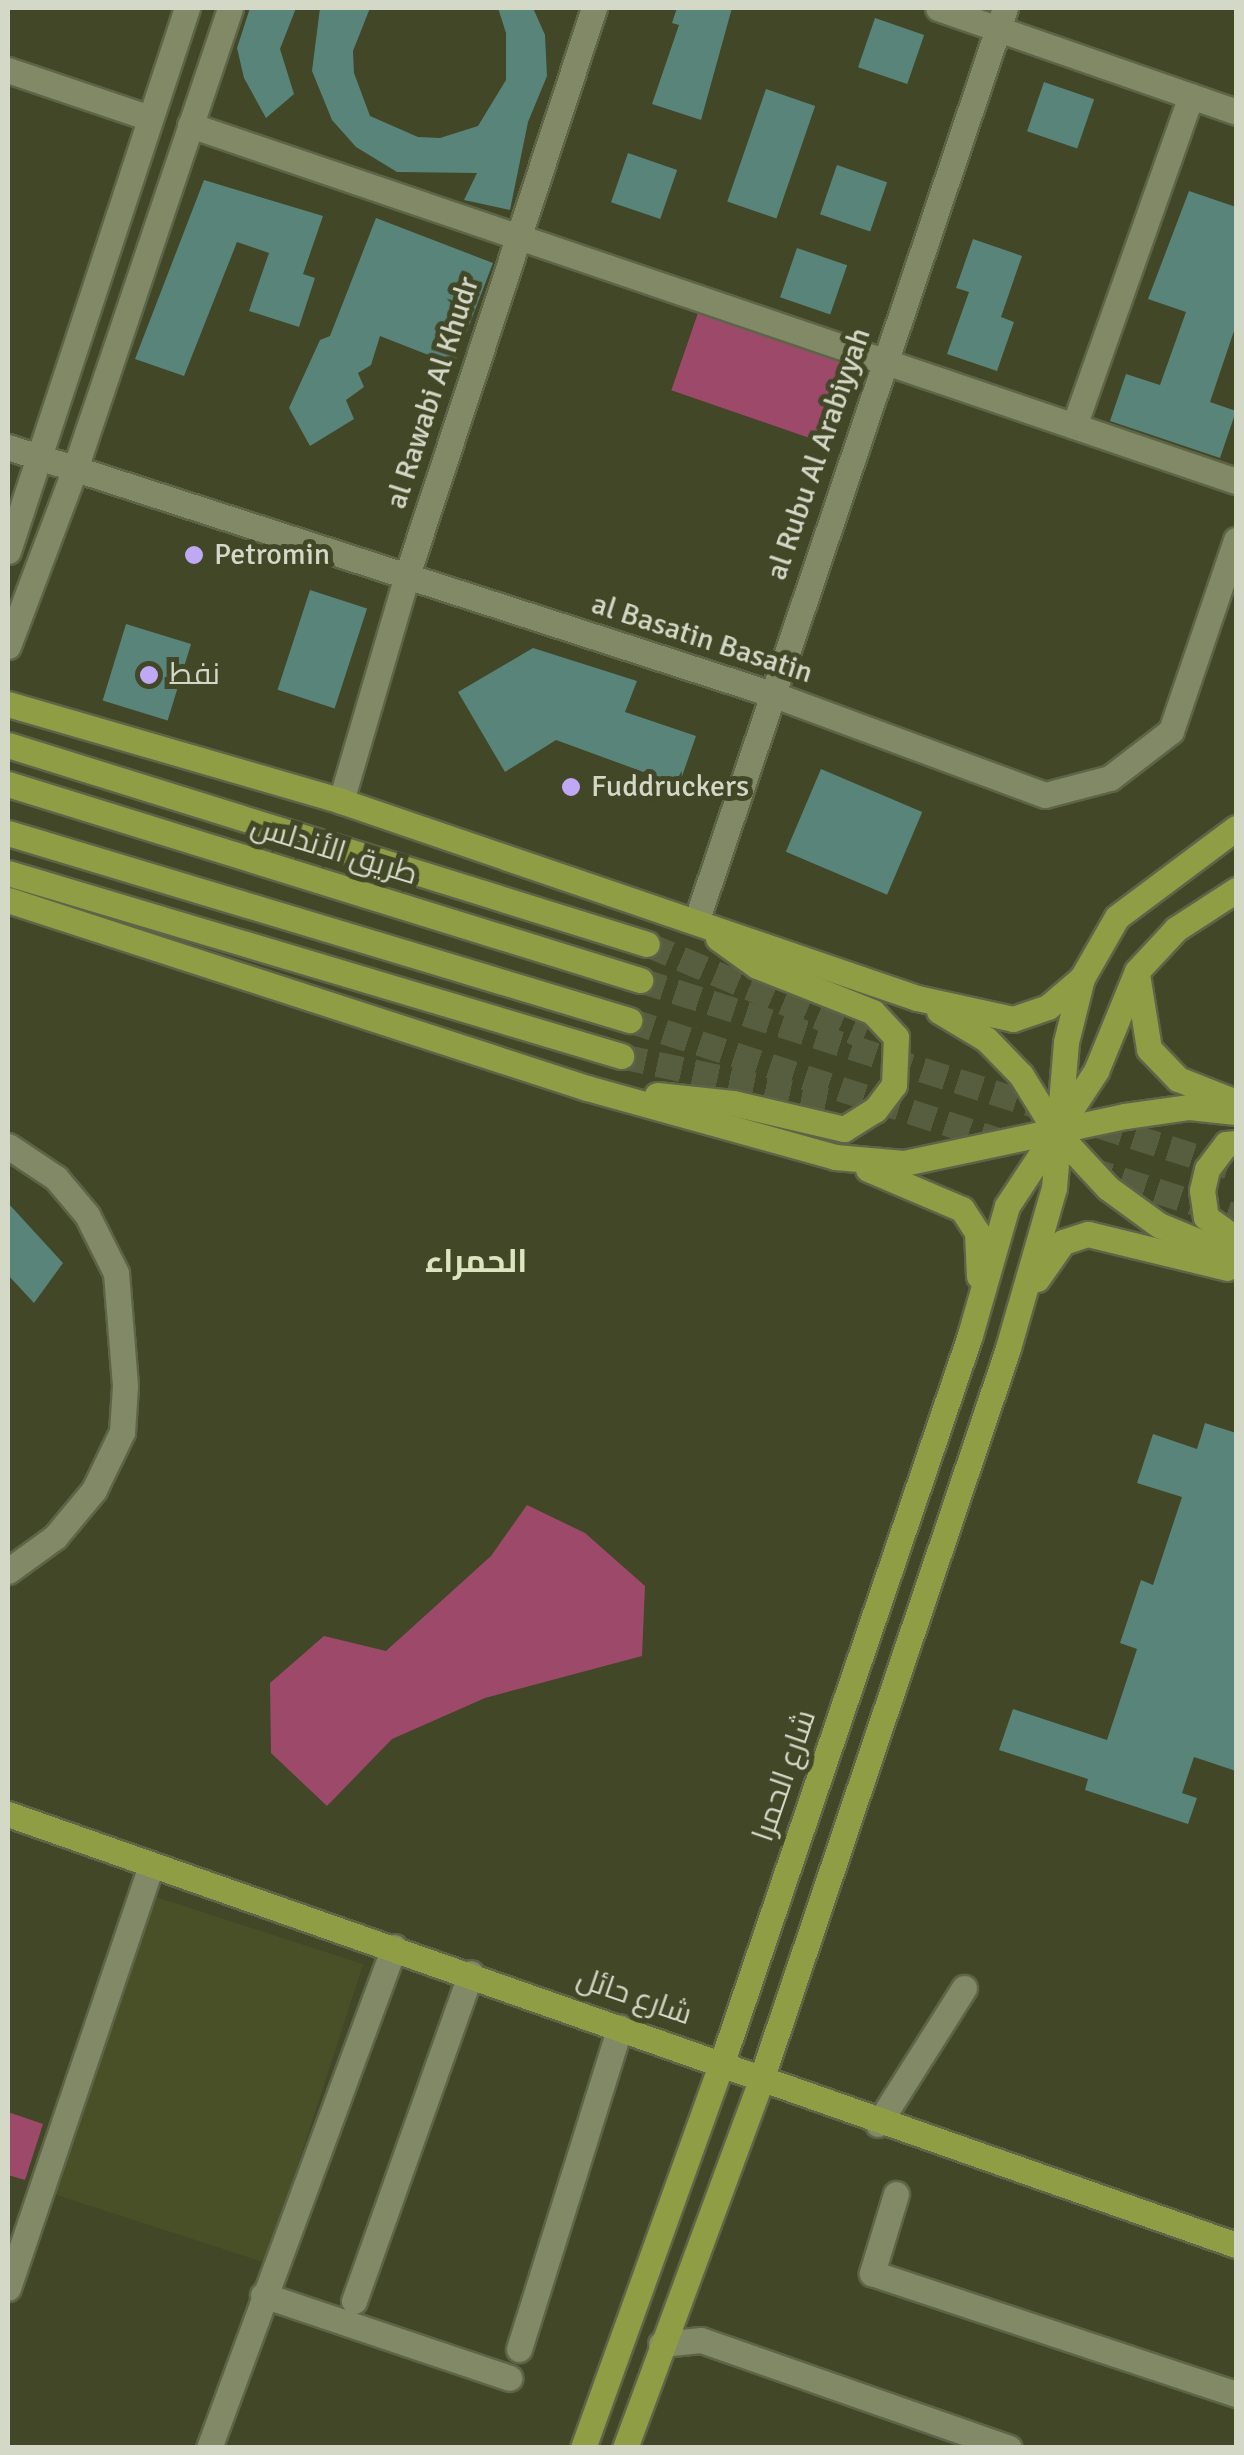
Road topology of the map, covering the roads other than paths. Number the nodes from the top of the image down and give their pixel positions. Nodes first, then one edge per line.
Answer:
1 (187, 8) edge
2 (230, 8) edge
3 (594, 8) edge
4 (938, 8) edge
5 (1002, 17) edge
6 (8, 70) edge
7 (1190, 96) junction
8 (1236, 112) edge
9 (150, 118) junction
10 (190, 125) junction
11 (518, 237) junction
12 (884, 362) junction
13 (1074, 426) junction
14 (8, 447) edge
15 (38, 457) junction
16 (75, 469) junction
17 (1236, 481) edge
18 (1236, 540) edge
19 (8, 551) edge
20 (406, 578) junction
21 (8, 646) edge
22 (772, 694) junction
23 (11, 702) edge
24 (8, 744) edge
25 (8, 784) edge
26 (341, 801) junction
27 (1236, 828) edge
28 (8, 833) edge
29 (8, 873) edge
30 (1236, 890) edge
31 (8, 900) edge
32 (696, 922) junction
33 (648, 944) tunnel mouth
34 (1137, 970) junction
35 (1082, 978) junction
36 (640, 980) tunnel mouth
37 (918, 998) junction
38 (629, 1020) tunnel mouth
39 (622, 1056) tunnel mouth
40 (587, 1088) junction
41 (1236, 1102) edge
42 (1236, 1112) edge
43 (1056, 1132) junction
44 (1236, 1143) edge
45 (8, 1146) edge
46 (835, 1157) junction
47 (1236, 1240) edge
48 (1236, 1257) edge
49 (1236, 1271) edge
50 (970, 1336) junction
51 (1008, 1348) junction
52 (8, 1570) edge
53 (8, 1814) edge
54 (151, 1866) junction
55 (394, 1948) junction
56 (471, 1974) junction
57 (964, 1988) dead end
58 (620, 2027) junction
59 (741, 2068) junction
60 (878, 2124) junction
61 (896, 2194) dead end
62 (1236, 2245) edge
63 (8, 2288) edge
64 (263, 2295) junction
65 (354, 2301) dead end
66 (661, 2344) junction
67 (519, 2349) dead end
68 (509, 2378) dead end
69 (1236, 2394) edge
70 (209, 2448) edge
71 (583, 2448) edge
72 (626, 2448) edge
73 (1010, 2448) edge

1 - 9 street
2 - 10 street
3 - 11 street, al Rawabi Al Khudr
4 - 5 street
5 - 7 street
5 - 12 street, al Rubu Al Arabiyyah
6 - 9 street
7 - 8 street
7 - 13 street
9 - 15 street
10 - 11 street
10 - 16 street
11 - 12 street
11 - 20 street, al Rawabi Al Khudr
12 - 13 street
12 - 22 street, al Rubu Al Arabiyyah
13 - 17 street
14 - 15 street, al Basatin Basatin
15 - 16 street, al Basatin Basatin
15 - 19 street
16 - 20 street, al Basatin Basatin
16 - 21 street
18 - 22 street, al Basatin Basatin
20 - 22 street, al Basatin Basatin
20 - 26 street, al Rawabi Al Khudr
22 - 32 street, al Rubu Al Arabiyyah
23 - 26 main road
24 - 33 main road
25 - 36 main road, طريق الأندلس
26 - 32 main road
27 - 35 main road, شارع الحمرا
28 - 38 main road
29 - 39 main road
30 - 34 main road, شارع الحمرا
31 - 40 main road
32 - 37 main road
32 - 40 main road
34 - 41 main road
34 - 43 main road, شارع الحمرا
35 - 37 main road
35 - 43 main road, شارع الحمرا
37 - 43 main road
40 - 46 main road
42 - 43 main road
43 - 46 main road
43 - 48 main road
43 - 50 main road, شارع الحمرا
43 - 51 main road, شارع الحمرا
44 - 47 main road
45 - 52 street
46 - 50 main road
49 - 51 main road
50 - 59 main road, شارع الحمرا
51 - 59 main road, شارع الحمرا
53 - 54 main road, شارع حائل
54 - 55 main road, شارع حائل
54 - 63 street
55 - 56 main road, شارع حائل
55 - 64 street
56 - 58 main road, شارع حائل
56 - 65 street
57 - 60 street
58 - 59 main road, شارع حائل
58 - 67 street
59 - 60 main road, شارع حائل
59 - 66 main road, شارع الحمرا
59 - 71 main road, شارع الحمرا
60 - 62 main road, شارع حائل
61 - 69 street
64 - 68 street
64 - 70 street
66 - 72 main road, شارع الحمرا
66 - 73 street

